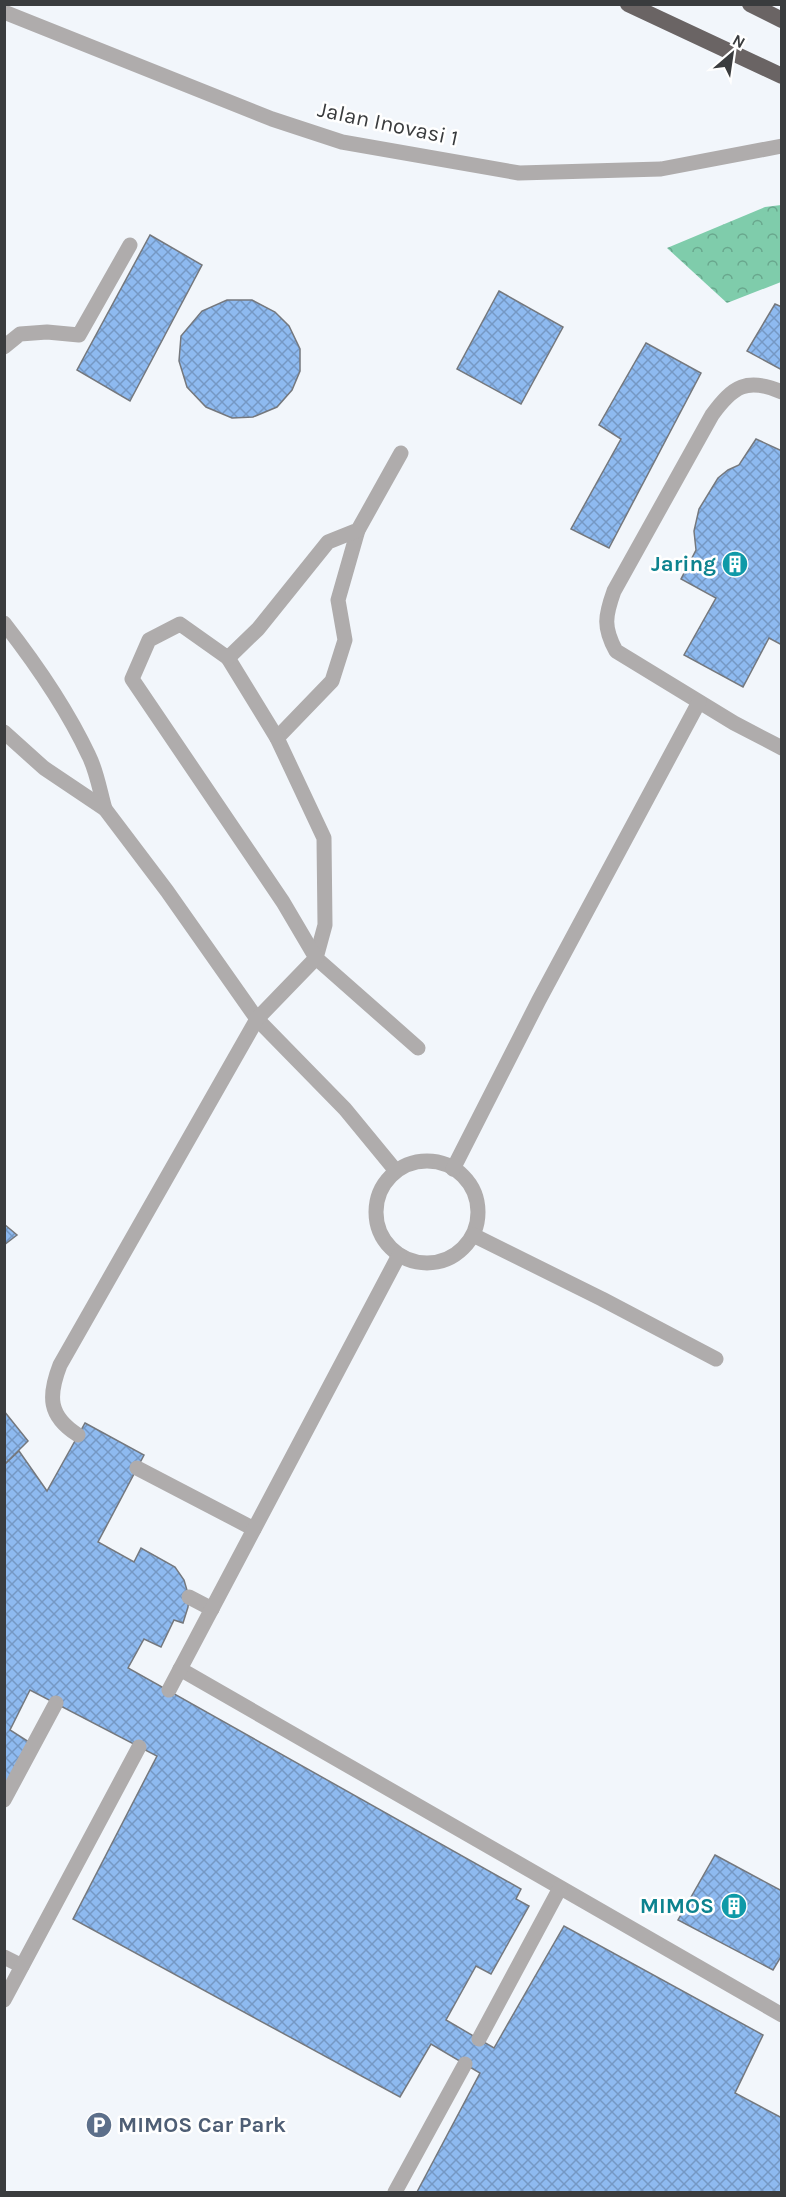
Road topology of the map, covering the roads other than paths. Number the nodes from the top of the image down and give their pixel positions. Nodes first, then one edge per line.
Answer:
1 (628, 4) edge
2 (750, 4) edge
3 (4, 12) edge
4 (776, 17) edge
5 (782, 76) edge
6 (782, 146) edge
7 (130, 246) dead end
8 (4, 347) edge
9 (782, 392) edge
10 (401, 453) dead end
11 (358, 530) junction
12 (4, 623) edge
13 (228, 658) junction
14 (699, 702) junction
15 (277, 738) junction
16 (8, 740) edge
17 (782, 748) edge
18 (105, 809) junction
19 (316, 958) junction
20 (257, 1019) junction
21 (418, 1048) dead end
22 (453, 1169) junction
23 (396, 1171) junction
24 (473, 1235) junction
25 (399, 1256) junction
26 (716, 1359) dead end
27 (78, 1435) dead end
28 (137, 1468) dead end
29 (254, 1529) junction
30 (189, 1597) dead end
31 (212, 1609) junction
32 (180, 1669) junction
33 (169, 1690) dead end
34 (56, 1703) dead end
35 (139, 1747) dead end
36 (4, 1800) edge
37 (560, 1888) junction
38 (4, 1957) edge
39 (22, 1966) junction
40 (4, 2000) edge
41 (782, 2015) edge
42 (479, 2039) dead end
43 (465, 2064) dead end
44 (395, 2193) edge

1 - 5 highway
2 - 4 highway
3 - 6 street, Jalan Inovasi 1
7 - 8 street
9 - 14 street
10 - 11 street
11 - 13 street
11 - 15 street
12 - 18 street
13 - 15 street
13 - 19 street
14 - 17 street
14 - 22 street
15 - 19 street
16 - 18 street
18 - 20 street
19 - 20 street
19 - 21 street
20 - 23 street
20 - 27 street
22 - 23 street
22 - 24 street
23 - 25 street
24 - 25 street
24 - 26 street
25 - 29 street
28 - 29 street
29 - 31 street
30 - 31 street
31 - 32 street
32 - 33 street
32 - 37 street
34 - 36 street
35 - 39 street
37 - 41 street
37 - 42 street
38 - 39 street
39 - 40 street
43 - 44 street

